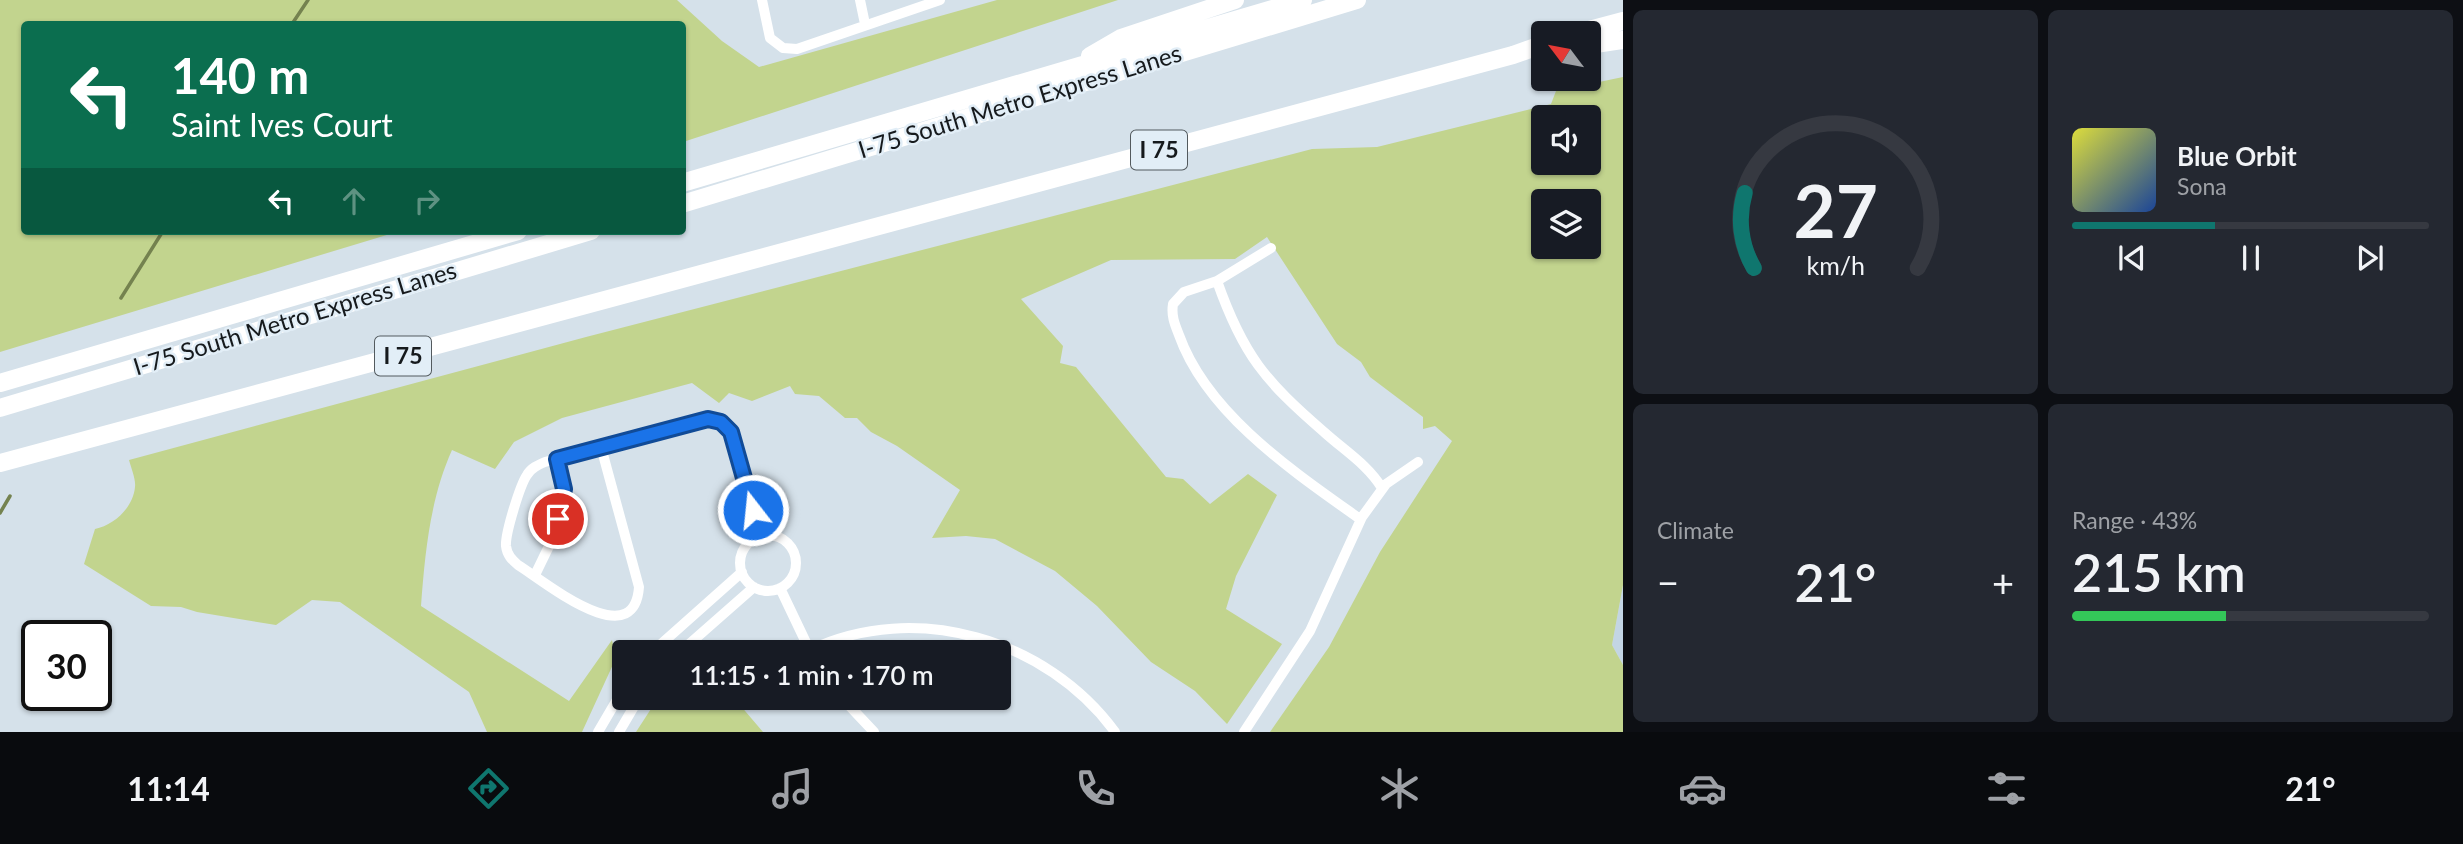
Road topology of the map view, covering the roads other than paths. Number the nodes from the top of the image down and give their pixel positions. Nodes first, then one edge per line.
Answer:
1 (762, 0) edge
2 (860, 0) edge
3 (940, 0) edge
4 (1235, 0) edge
5 (1303, 0) edge
6 (1357, 0) edge
7 (1623, 21) edge
8 (864, 24) junction
9 (1601, 27) edge
10 (1623, 40) edge
11 (1601, 43) edge
12 (1531, 49) edge
13 (1531, 53) edge
14 (1513, 55) junction
15 (1066, 71) junction
16 (686, 182) edge
17 (686, 203) edge
18 (504, 235) edge
19 (578, 235) edge
20 (1271, 248) dead end
21 (1217, 281) junction
22 (0, 383) edge
23 (0, 408) edge
24 (601, 447) junction
25 (557, 459) junction
26 (1418, 462) dead end
27 (0, 463) edge
28 (1382, 488) junction
29 (1360, 519) junction
30 (760, 537) junction
31 (742, 572) junction
32 (535, 575) junction
33 (754, 587) junction
34 (780, 589) junction
35 (682, 624) junction
36 (665, 640) edge
37 (694, 640) joint
38 (805, 640) edge
39 (836, 640) edge
40 (986, 640) edge
41 (1011, 652) edge
42 (612, 705) edge
43 (632, 710) edge
44 (853, 710) edge
45 (607, 712) junction
46 (625, 722) junction
47 (597, 732) edge
48 (619, 732) edge
49 (874, 732) edge
50 (1115, 732) edge
51 (1244, 732) edge

1 - 8 street
2 - 8 street
3 - 8 street
4 - 15 highway
5 - 15 highway
6 - 17 highway, I-75 South Metro Express Lanes
7 - 9 highway
10 - 11 highway
12 - 14 highway, I 75
13 - 14 highway
14 - 27 highway, I 75
15 - 16 highway
18 - 22 highway
19 - 23 highway, I-75 South Metro Express Lanes
20 - 21 street
21 - 28 street
21 - 29 street
24 - 25 street
24 - 30 street
24 - 32 street
25 - 32 street
25 - 32 street
26 - 28 street
28 - 29 street
29 - 51 street
30 - 31 street
30 - 34 street
31 - 33 street
31 - 35 street
33 - 34 street
33 - 37 street
34 - 38 street
35 - 36 street
35 - 37 street
39 - 40 street
41 - 50 street
42 - 45 street
43 - 46 street
44 - 49 street
45 - 46 street
45 - 47 street
46 - 48 street

